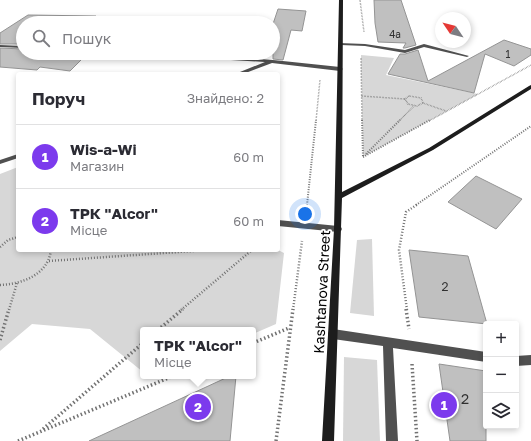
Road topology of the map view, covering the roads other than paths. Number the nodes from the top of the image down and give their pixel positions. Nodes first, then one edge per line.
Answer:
1 (341, 0) edge
2 (341, 44) junction
3 (0, 46) edge
4 (16, 47) edge
5 (466, 56) dead end
6 (254, 60) edge
7 (272, 61) junction
8 (340, 69) junction
9 (243, 72) edge
10 (531, 87) edge
11 (16, 157) edge
12 (0, 162) edge
13 (338, 197) junction
14 (280, 223) edge
15 (338, 229) junction
16 (333, 334) junction
17 (388, 342) junction
18 (483, 357) edge
19 (531, 360) edge
20 (519, 361) edge
21 (328, 441) edge
22 (392, 441) edge

1 - 2 street, Kashtanova Street
2 - 5 street
2 - 8 street, Kashtanova Street
3 - 4 street
6 - 7 street
7 - 8 street
7 - 9 street
8 - 13 street, Kashtanova Street
10 - 13 street
11 - 12 street
13 - 15 street, Kashtanova Street
14 - 15 street
15 - 16 street, Kashtanova Street
16 - 17 street
16 - 21 street, Kashtanova Street
17 - 18 street
17 - 22 street
19 - 20 street

